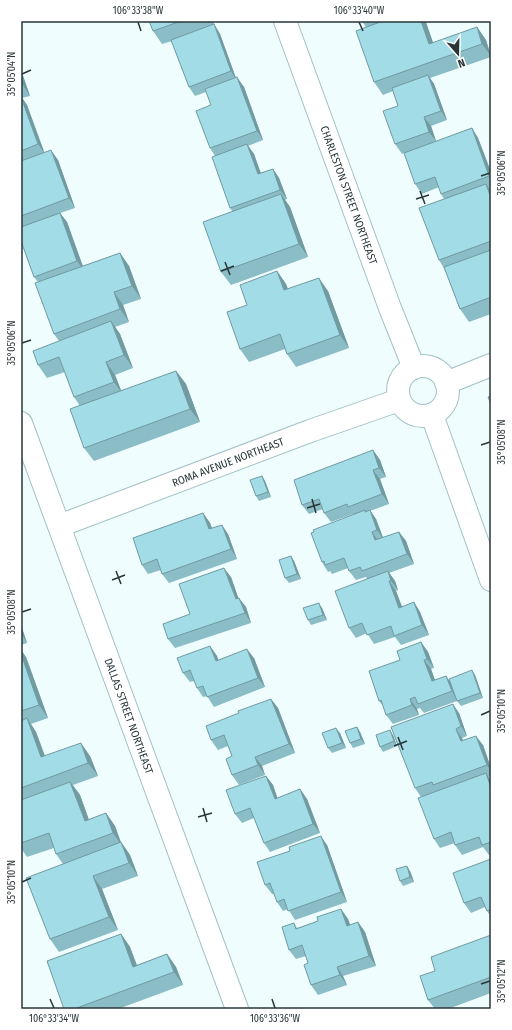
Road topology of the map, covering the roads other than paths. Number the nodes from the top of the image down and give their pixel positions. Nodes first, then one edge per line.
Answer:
1 (285, 21) edge
2 (491, 365) edge
3 (414, 368) junction
4 (446, 382) junction
5 (399, 400) junction
6 (432, 415) junction
7 (21, 423) edge
8 (59, 526) junction
9 (491, 580) edge
10 (237, 1009) edge

1 - 3 street, CHARLESTON STREET NORTHEAST
2 - 4 street
3 - 4 street
3 - 5 street
4 - 6 street
5 - 6 street
5 - 8 street, ROMA AVENUE NORTHEAST
6 - 9 street
7 - 8 street, DALLAS STREET NORTHEAST
8 - 10 street, DALLAS STREET NORTHEAST

